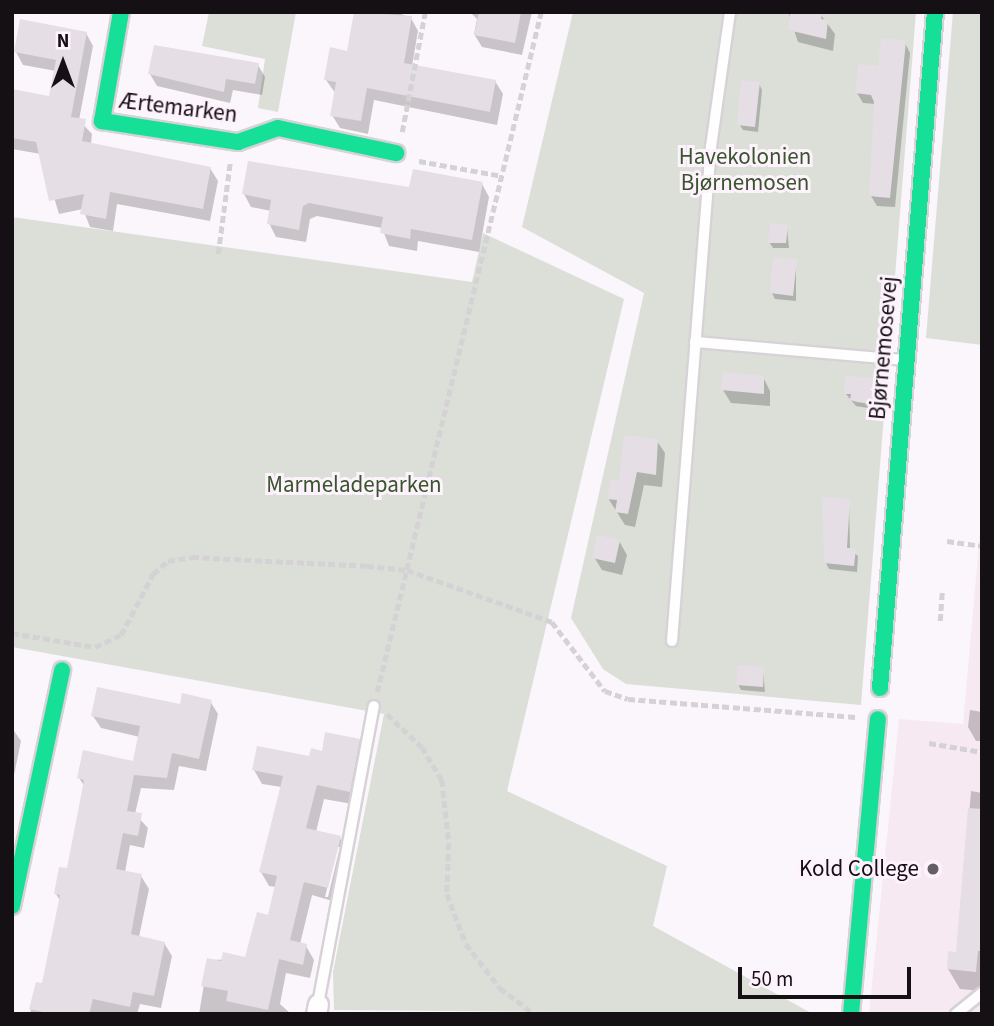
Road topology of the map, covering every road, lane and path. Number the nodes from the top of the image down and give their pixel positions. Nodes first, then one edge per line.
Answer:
1 (121, 12) edge
2 (425, 12) edge
3 (541, 12) edge
4 (730, 12) edge
5 (936, 12) edge
6 (233, 142) junction
7 (396, 153) junction
8 (502, 176) junction
9 (218, 254) dead end
10 (695, 342) junction
11 (905, 360) junction
12 (947, 541) dead end
13 (982, 546) edge
14 (407, 570) junction
15 (942, 591) dead end
16 (940, 621) dead end
17 (12, 633) edge
18 (671, 641) dead end
19 (62, 670) dead end
20 (880, 688) dead end
21 (374, 706) junction
22 (878, 719) joint
23 (929, 743) dead end
24 (982, 752) edge
25 (20, 826) edge
26 (12, 906) edge
27 (982, 993) edge
28 (317, 1009) edge
29 (534, 1014) edge
30 (851, 1014) edge
31 (956, 1014) edge

1 - 6 street, Ærtemarken
2 - 7 path
3 - 8 path
4 - 10 lane
5 - 11 street, Bjørnemosevej
6 - 7 street, Ærtemarken
6 - 9 path
7 - 8 path
8 - 14 path
10 - 11 lane
10 - 18 lane
11 - 20 street, Bjørnemosevej
12 - 13 path
14 - 17 path
14 - 21 path
14 - 22 path
15 - 16 path
19 - 25 street
21 - 28 lane
21 - 29 path
22 - 30 street
23 - 24 path
25 - 26 street
27 - 31 lane

